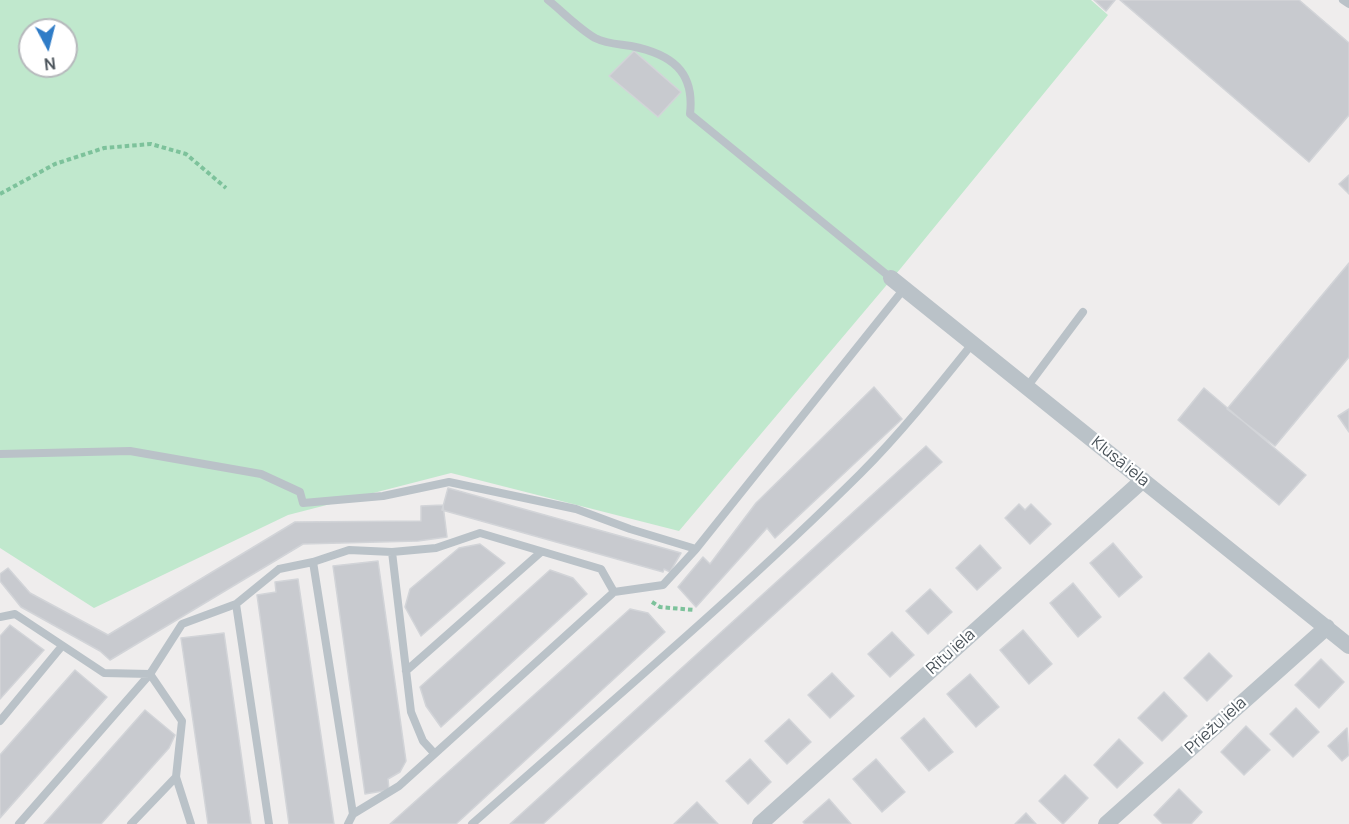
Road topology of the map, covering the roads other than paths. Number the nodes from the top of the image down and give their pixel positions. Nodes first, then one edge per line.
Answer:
1 (548, 0) edge
2 (1343, 0) edge
3 (1348, 4) edge
4 (897, 284) junction
5 (1083, 312) dead end
6 (972, 344) junction
7 (1027, 387) junction
8 (0, 453) edge
9 (1143, 480) junction
10 (696, 549) junction
11 (392, 552) junction
12 (541, 552) junction
13 (313, 562) junction
14 (614, 592) junction
15 (236, 604) junction
16 (0, 617) edge
17 (1327, 627) junction
18 (62, 646) junction
19 (1349, 646) edge
20 (406, 671) junction
21 (150, 674) junction
22 (0, 721) edge
23 (434, 753) junction
24 (176, 777) junction
25 (352, 814) junction
26 (19, 824) edge
27 (131, 824) edge
28 (191, 824) edge
29 (269, 824) edge
30 (348, 824) edge
31 (472, 824) edge
32 (760, 824) edge
33 (1106, 824) edge

1 - 4 lane
2 - 3 lane
4 - 6 street, Klusā iela
4 - 10 lane
5 - 7 lane
6 - 7 street, Klusā iela
6 - 31 lane
7 - 9 street, Klusā iela
8 - 10 lane
9 - 17 street, Klusā iela
9 - 32 street, Rītu iela
10 - 14 lane
11 - 12 lane
11 - 13 lane
11 - 20 lane
12 - 14 lane
12 - 20 lane
13 - 15 lane
13 - 25 lane
14 - 23 lane
15 - 21 lane
15 - 29 lane
16 - 18 lane
17 - 19 street, Klusā iela
17 - 33 street, Priežu iela
18 - 21 lane
18 - 22 lane
20 - 23 lane
21 - 24 lane
21 - 26 lane
23 - 25 lane
24 - 27 lane
24 - 28 lane
25 - 30 lane

